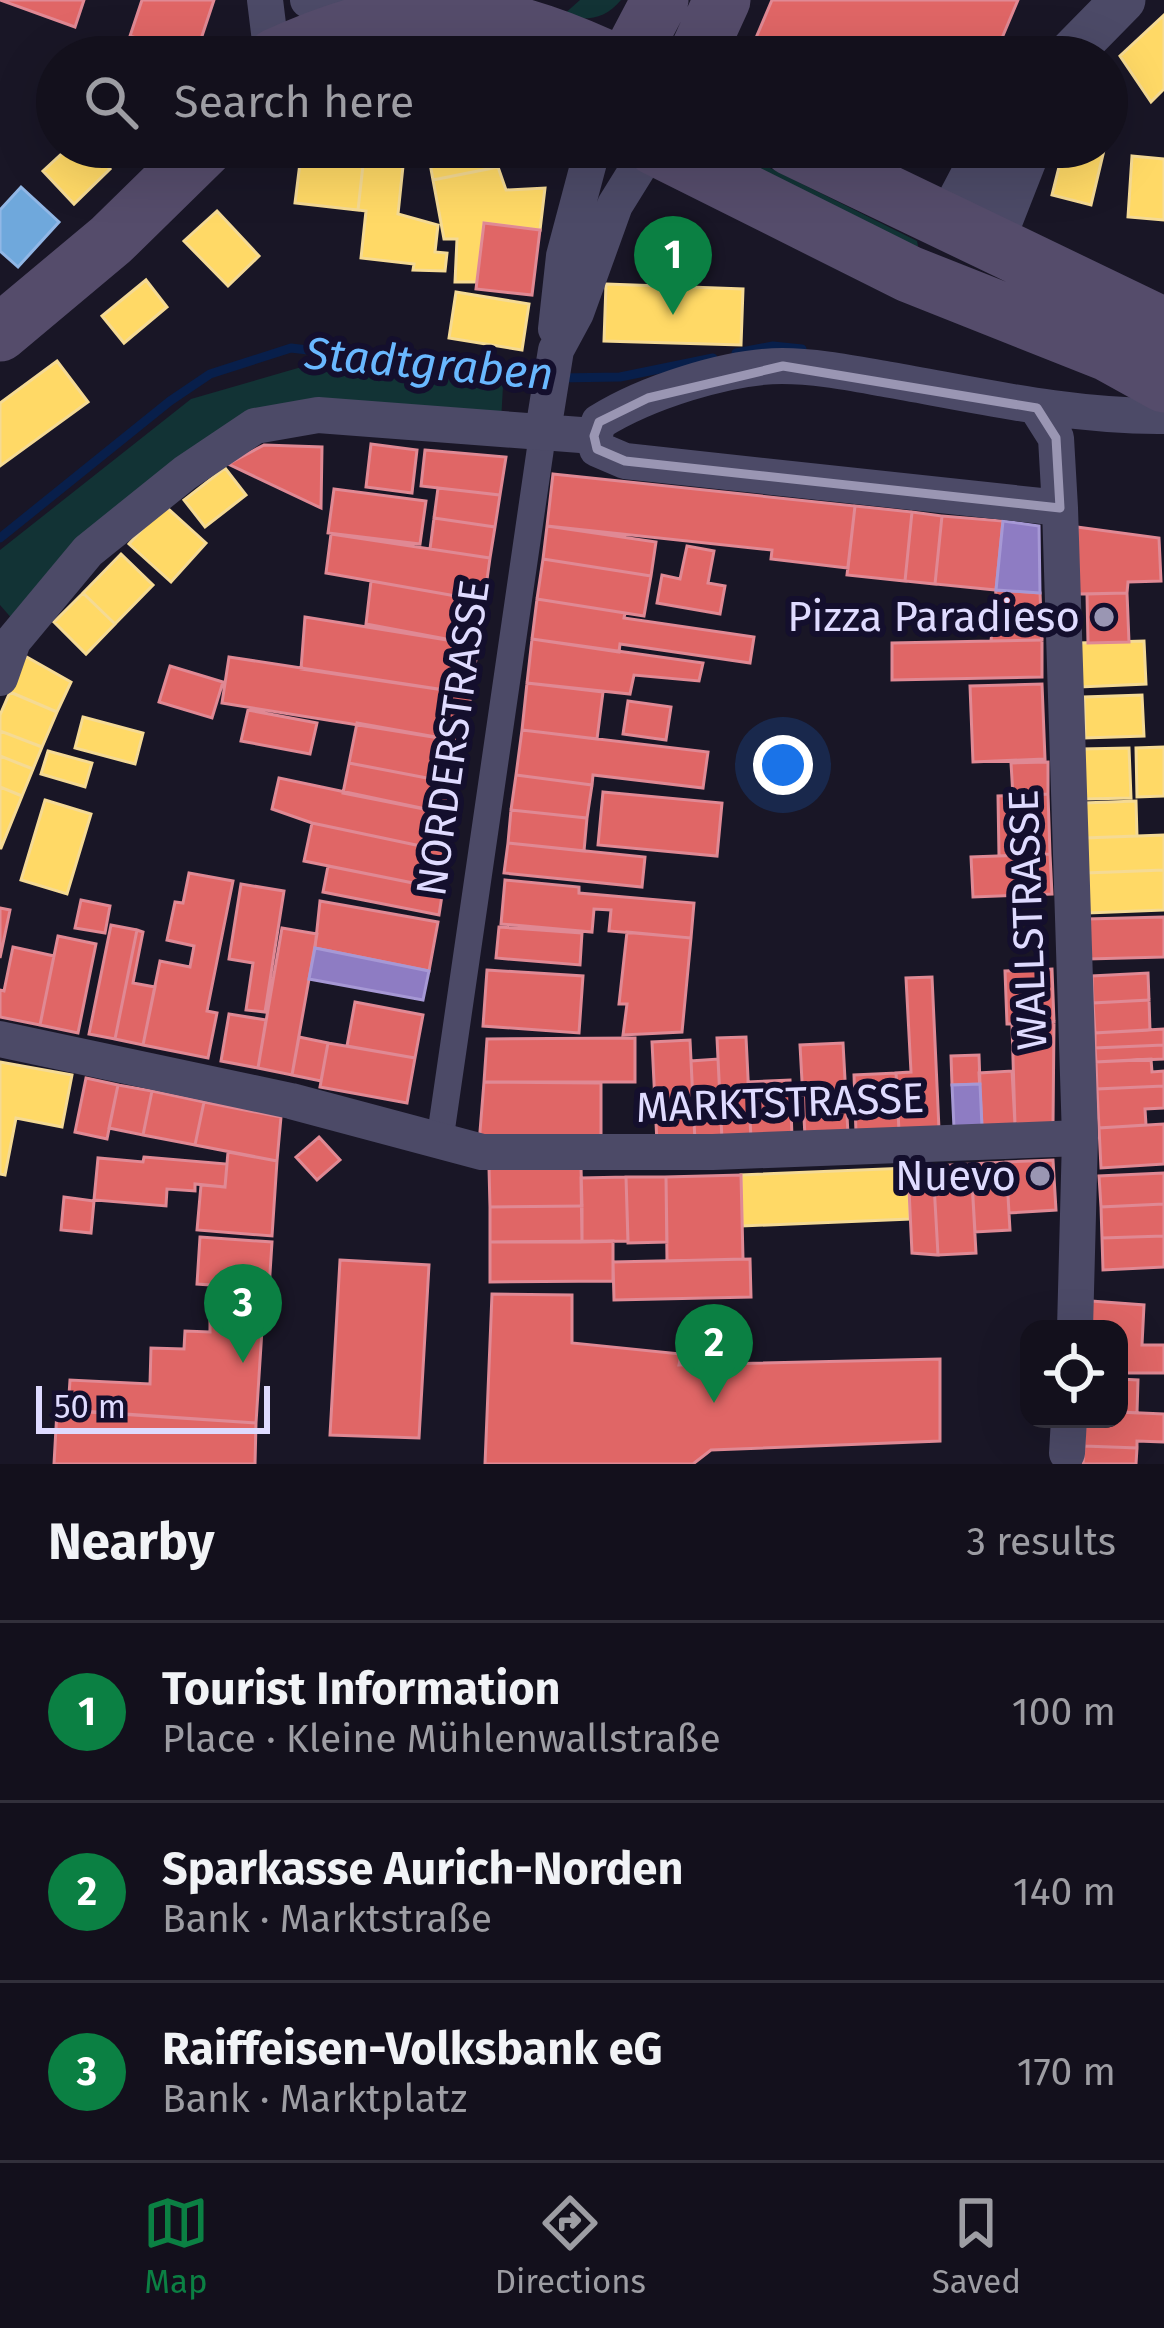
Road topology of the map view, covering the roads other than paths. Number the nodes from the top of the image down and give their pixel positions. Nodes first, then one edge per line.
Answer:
1 (265, 0) edge
2 (660, 0) edge
3 (722, 0) edge
4 (1123, 0) edge
5 (328, 6) edge
6 (271, 36) edge
7 (296, 36) edge
8 (556, 36) edge
9 (641, 36) edge
10 (706, 36) edge
11 (1088, 36) edge
12 (185, 168) edge
13 (586, 168) edge
14 (639, 168) edge
15 (696, 168) edge
16 (834, 168) edge
17 (983, 168) edge
18 (1015, 168) edge
19 (969, 234) junction
20 (945, 290) junction
21 (1164, 326) edge
22 (0, 334) edge
23 (555, 353) junction
24 (1164, 384) edge
25 (1037, 408) junction
26 (545, 415) junction
27 (1164, 416) edge
28 (594, 436) junction
29 (1060, 508) junction
30 (0, 678) edge
31 (0, 1039) edge
32 (1080, 1138) junction
33 (440, 1139) junction
34 (1075, 1320) edge

1 - 6 street
2 - 9 main road
3 - 10 main road
4 - 11 street
5 - 7 main road
5 - 8 main road
12 - 22 main road
13 - 23 street, NORDERSTRASSE
14 - 23 street, NORDERSTRASSE
15 - 20 main road
16 - 19 main road
17 - 19 street
18 - 19 street
19 - 20 main road
19 - 21 main road
20 - 24 main road
23 - 26 street, NORDERSTRASSE
25 - 27 street
25 - 28 street
25 - 29 street, WALLSTRASSE
26 - 28 street
26 - 30 street
26 - 33 street, NORDERSTRASSE
28 - 29 street
29 - 32 street, WALLSTRASSE
31 - 33 street, MARKTSTRASSE
32 - 33 street, MARKTSTRASSE
32 - 34 street, WALLSTRASSE

